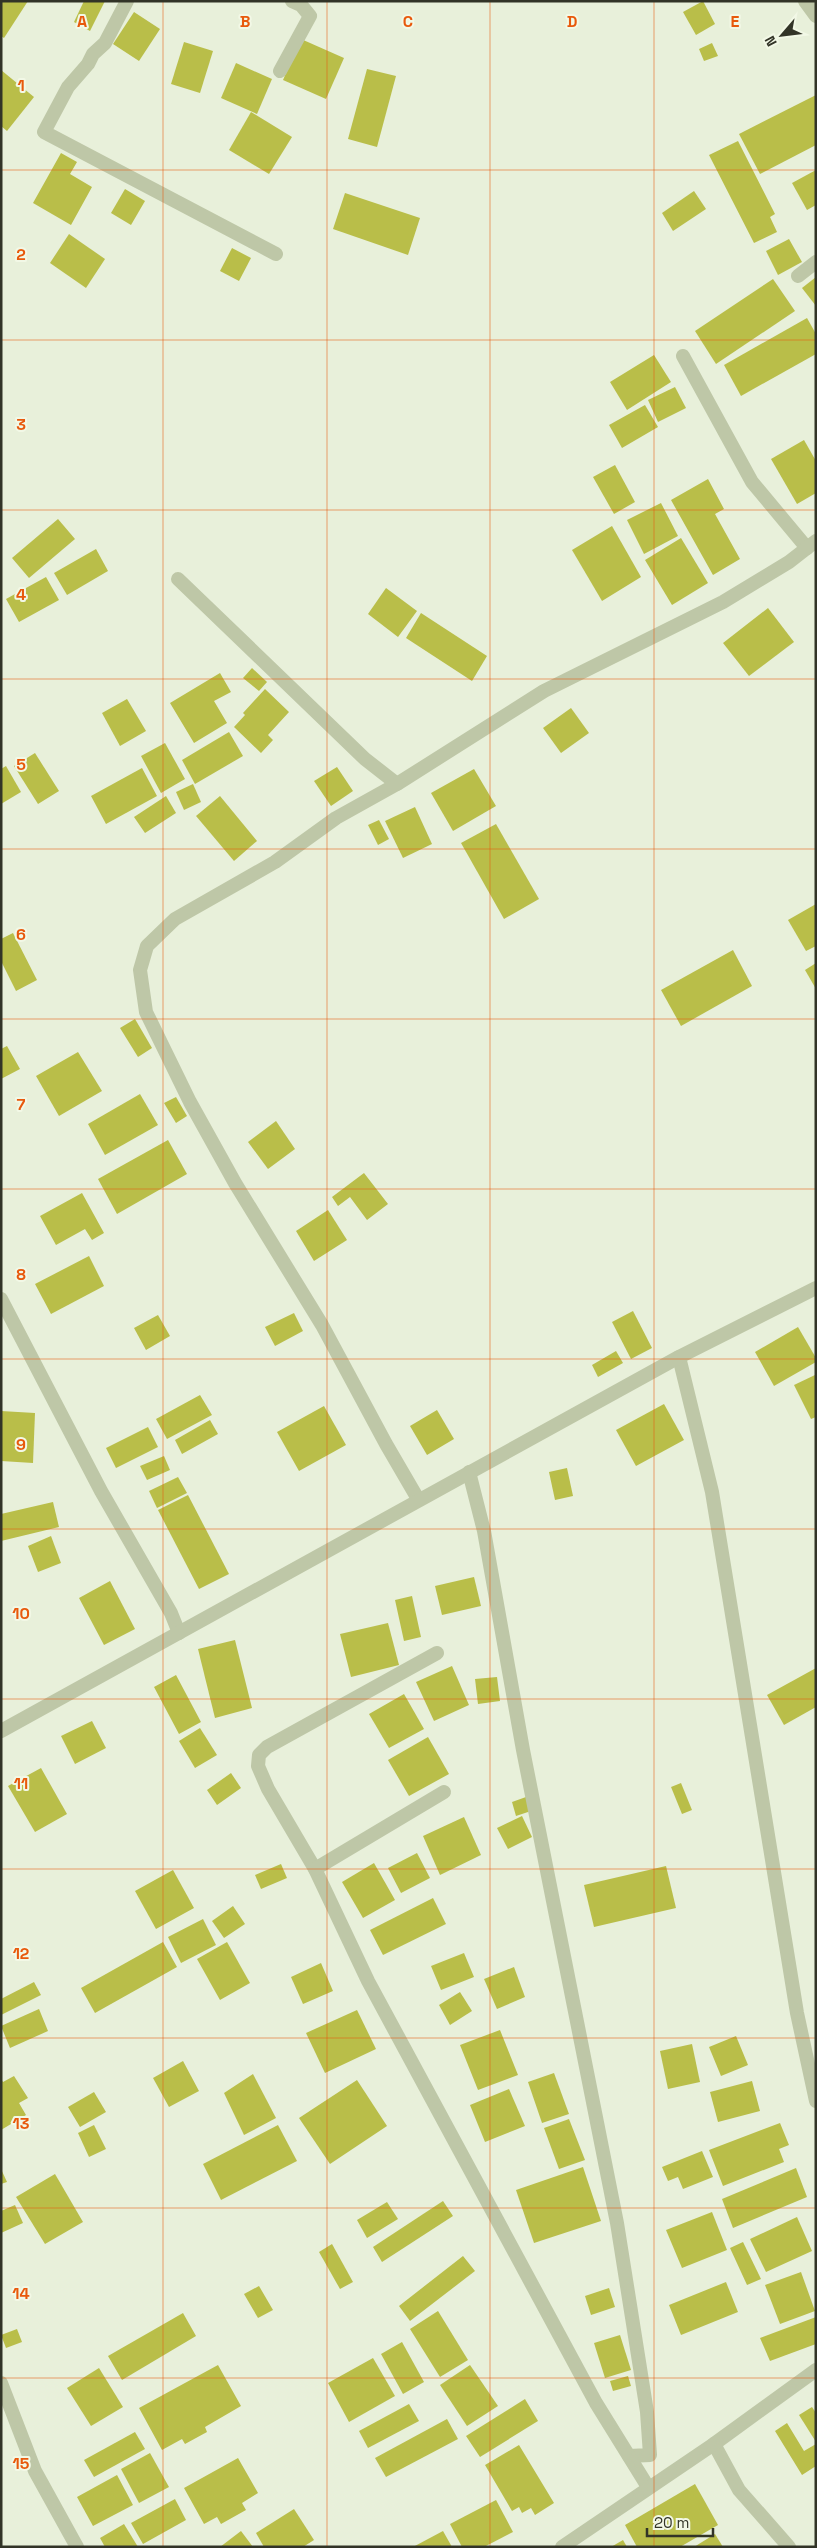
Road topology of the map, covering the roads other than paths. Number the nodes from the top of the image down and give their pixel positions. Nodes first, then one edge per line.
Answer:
1 (127, 1) edge
2 (292, 1) edge
3 (805, 1) edge
4 (816, 16) edge
5 (280, 72) dead end
6 (276, 254) dead end
7 (816, 262) edge
8 (798, 276) dead end
9 (683, 356) dead end
10 (811, 544) edge
11 (178, 579) dead end
12 (397, 784) junction
13 (816, 1288) edge
14 (1, 1299) edge
15 (679, 1357) junction
16 (469, 1472) junction
17 (418, 1499) junction
18 (179, 1633) junction
19 (436, 1654) dead end
20 (1, 1731) edge
21 (444, 1792) dead end
22 (315, 1869) junction
23 (816, 2102) edge
24 (816, 2370) edge
25 (1, 2383) edge
26 (714, 2444) junction
27 (630, 2456) junction
28 (648, 2488) junction
29 (77, 2547) edge
30 (562, 2547) edge
31 (789, 2547) edge

1 - 6 street
2 - 5 street
3 - 4 street
7 - 8 street
9 - 10 street
10 - 12 street
11 - 12 street
12 - 17 street
13 - 15 street
14 - 18 street
15 - 16 street
15 - 23 street
16 - 17 street
16 - 27 street
17 - 18 street
18 - 20 street
19 - 22 street
21 - 22 street
22 - 27 street
24 - 26 street
25 - 29 street
26 - 28 street
26 - 31 street
27 - 28 street
28 - 30 street

